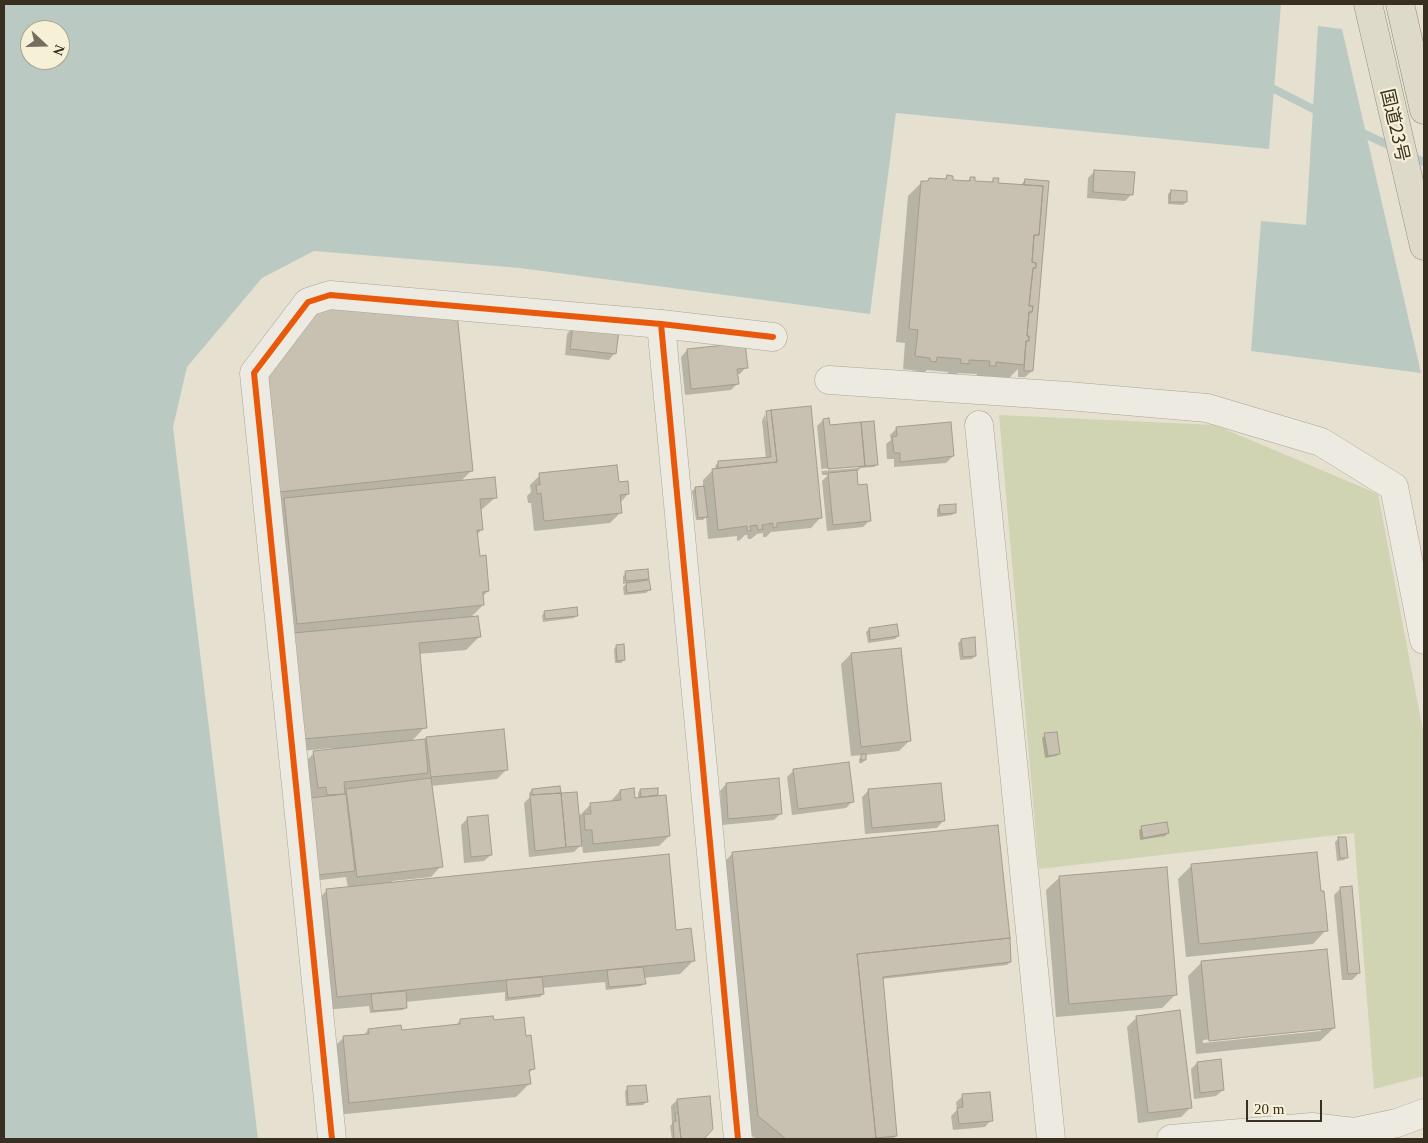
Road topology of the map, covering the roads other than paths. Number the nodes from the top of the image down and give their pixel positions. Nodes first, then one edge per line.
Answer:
1 (1368, 4) edge
2 (1400, 4) edge
3 (1424, 110) edge
4 (1424, 246) edge
5 (661, 324) junction
6 (773, 337) dead end
7 (829, 380) dead end
8 (979, 425) dead end
9 (1424, 640) edge
10 (1424, 1113) edge
11 (1354, 1135) edge
12 (332, 1139) edge
13 (738, 1139) edge
14 (1051, 1139) edge
15 (1171, 1139) edge

1 - 4 highway, 国道23号
2 - 3 highway, 国道23号
5 - 6 street
5 - 12 street
5 - 13 street
7 - 9 street
8 - 14 street
10 - 11 street
11 - 15 street

